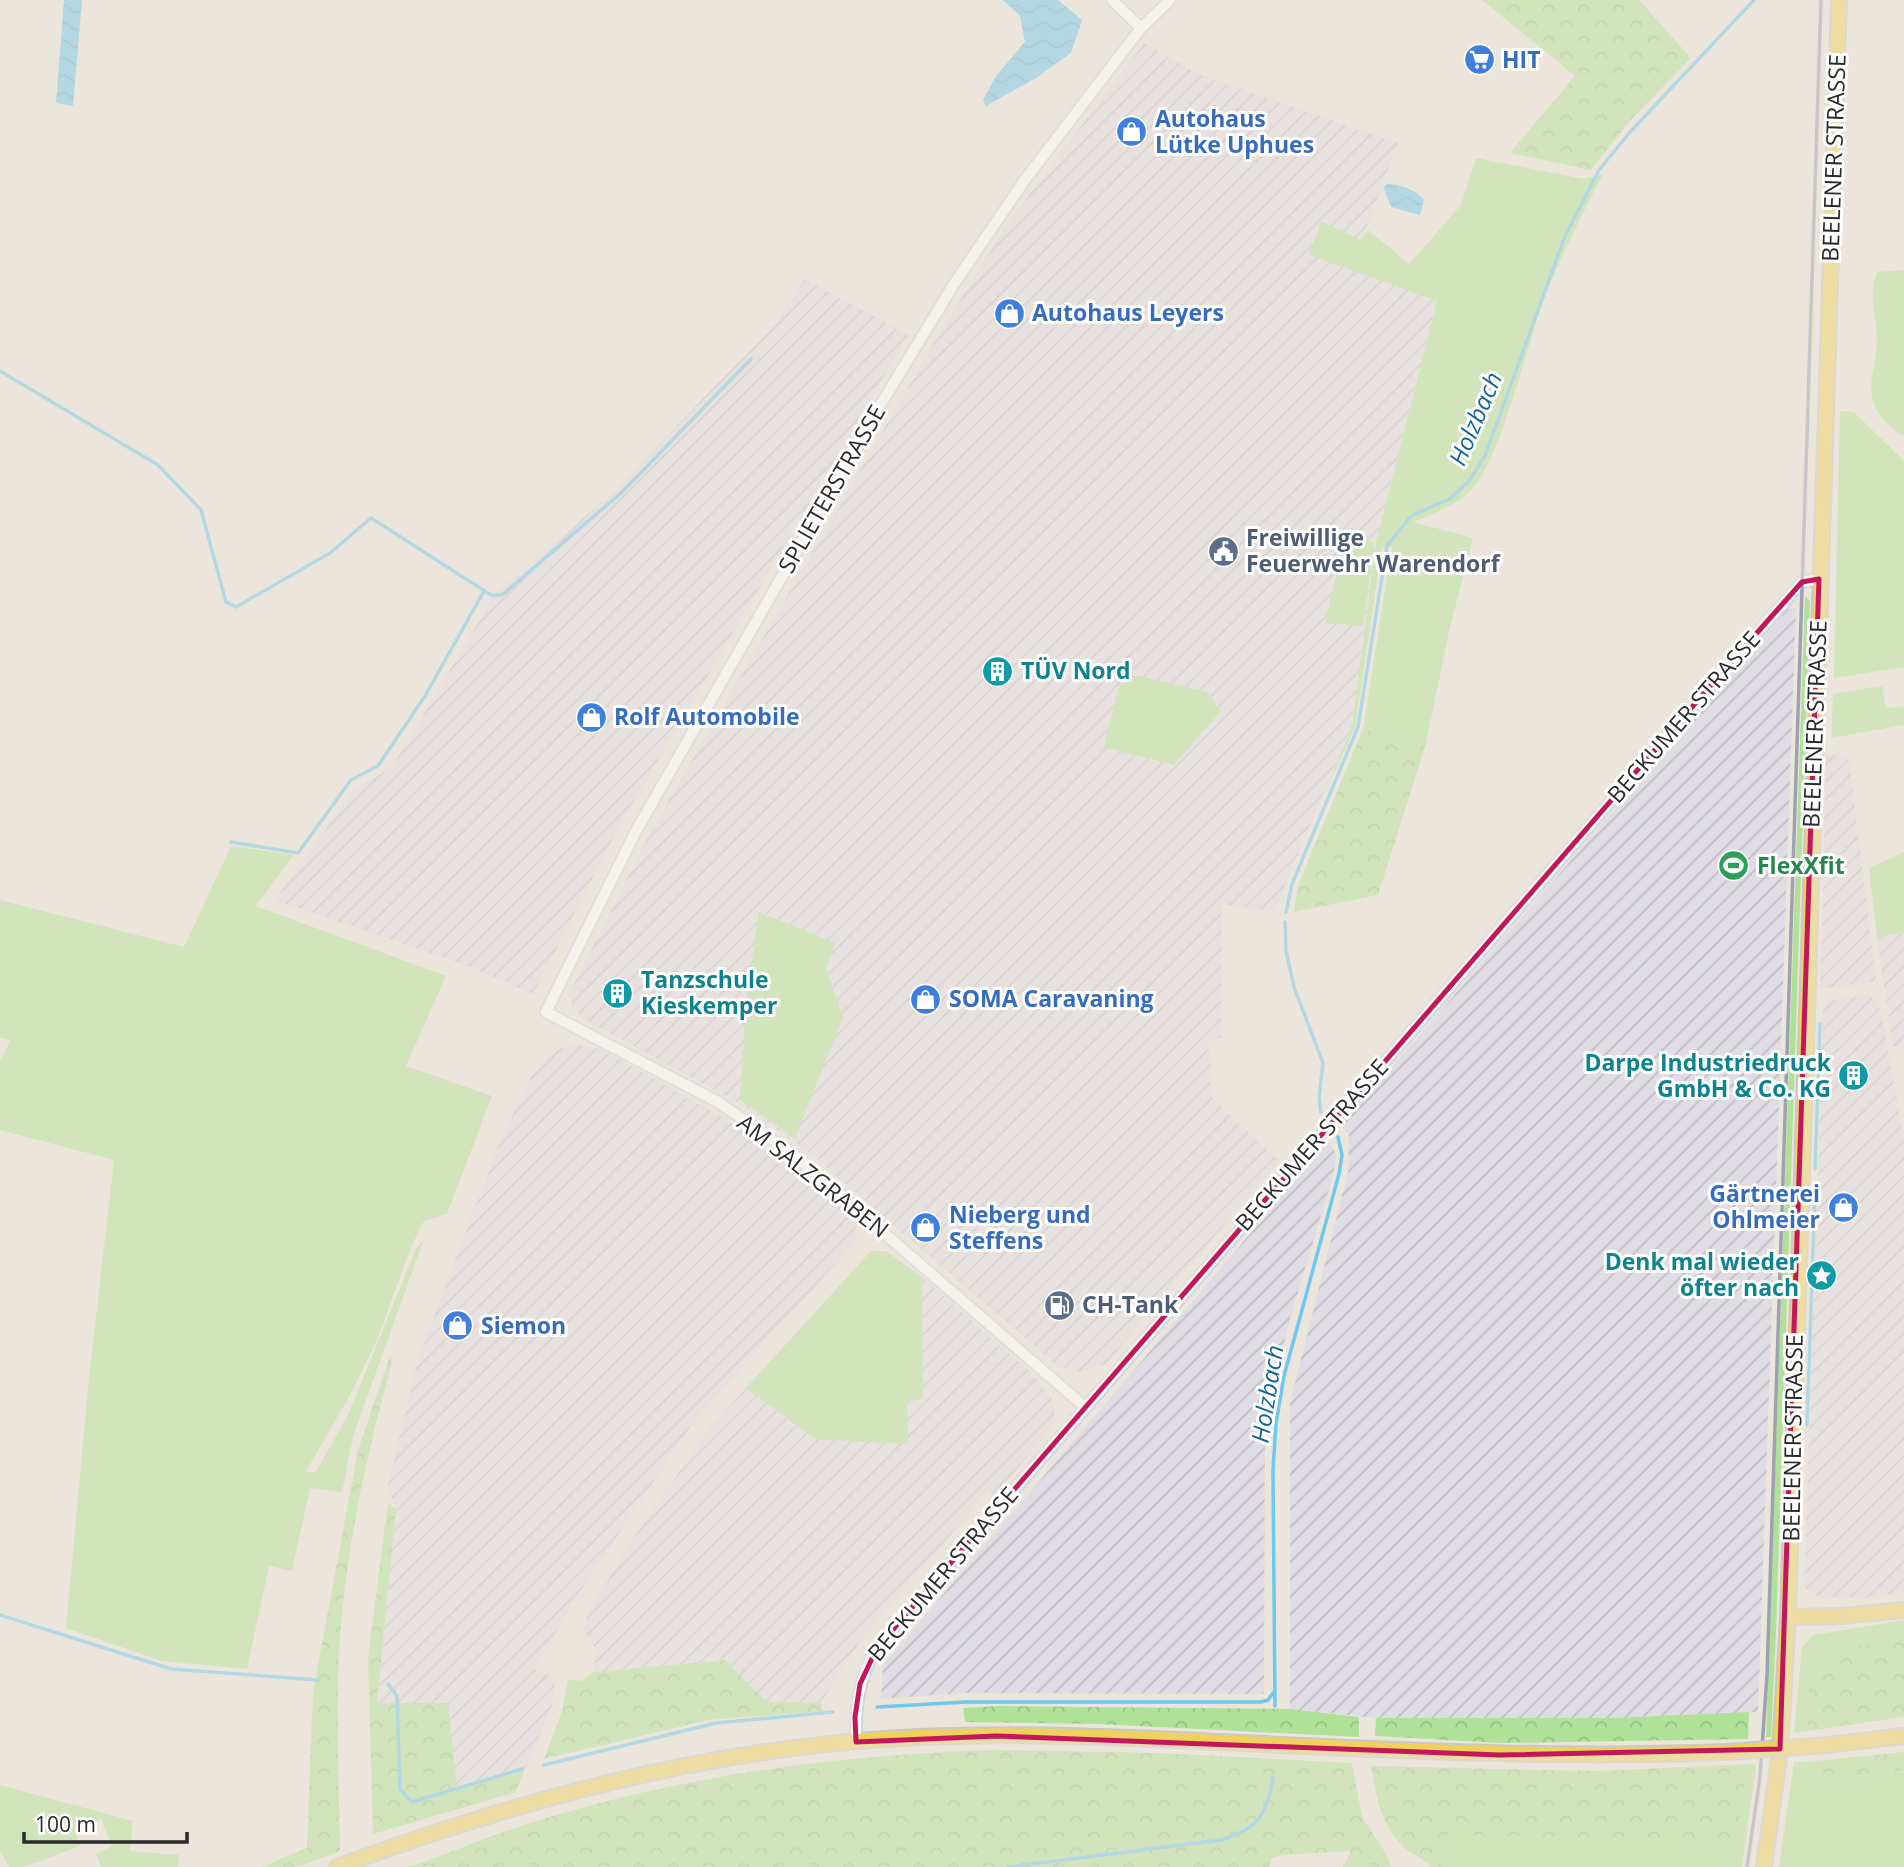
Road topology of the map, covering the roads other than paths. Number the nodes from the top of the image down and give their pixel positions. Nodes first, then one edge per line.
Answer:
1 (1112, 0) edge
2 (1170, 0) edge
3 (1839, 0) edge
4 (1141, 28) junction
5 (1819, 579) junction
6 (546, 1012) joint
7 (1085, 1406) junction
8 (1904, 1610) edge
9 (1788, 1616) junction
10 (1904, 1736) edge
11 (856, 1742) junction
12 (337, 1867) edge
13 (1764, 1867) edge

1 - 4 street
2 - 4 street, SPLIETERSTRASSE
3 - 5 main road, BEELENER STRASSE
4 - 6 street, SPLIETERSTRASSE
5 - 7 street, BECKUMER STRASSE
5 - 9 main road, BEELENER STRASSE
6 - 7 street, AM SALZGRABEN
7 - 11 street, BECKUMER STRASSE
8 - 9 main road
9 - 13 main road, BEELENER STRASSE
10 - 11 main road, bridge
11 - 12 main road

